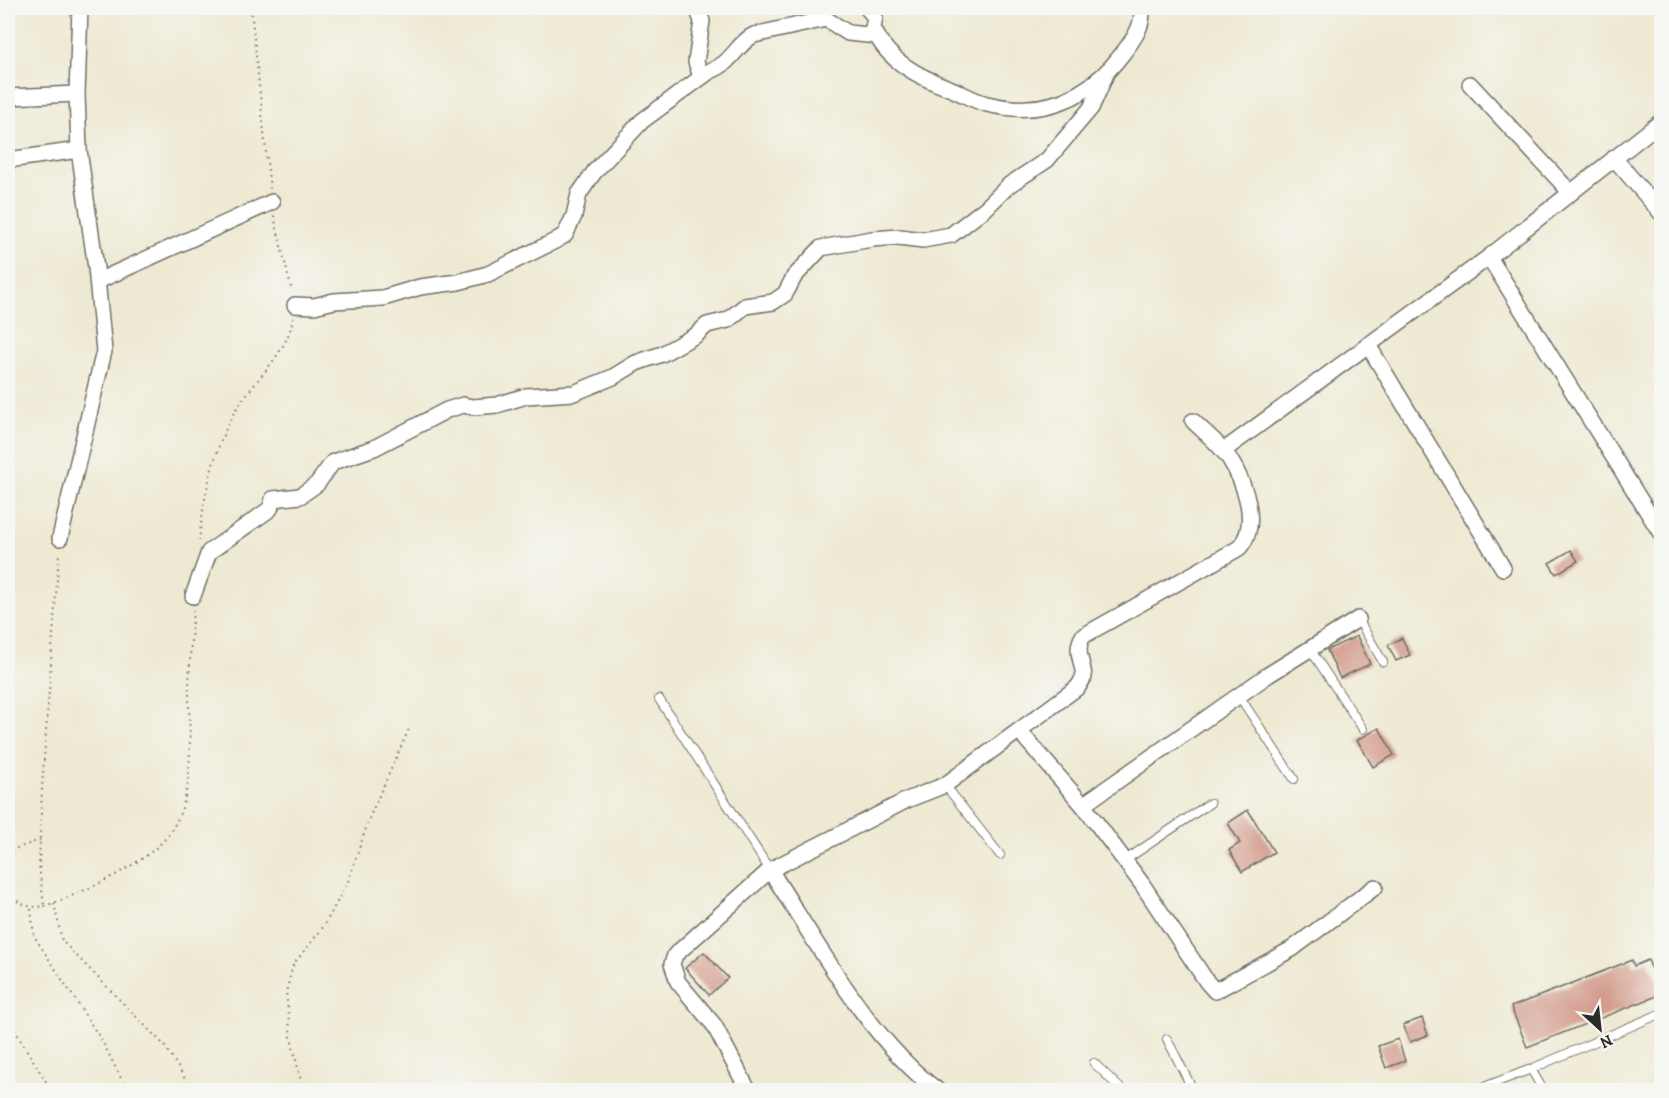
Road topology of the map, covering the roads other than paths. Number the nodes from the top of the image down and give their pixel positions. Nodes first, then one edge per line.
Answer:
1 (80, 8) edge
2 (697, 8) edge
3 (867, 8) edge
4 (1141, 8) edge
5 (877, 36) junction
6 (1106, 74) junction
7 (701, 77) junction
8 (1470, 84) dead end
9 (77, 94) junction
10 (8, 97) edge
11 (1659, 127) edge
12 (79, 150) junction
13 (1614, 158) junction
14 (8, 160) edge
15 (1571, 193) junction
16 (272, 202) road end
17 (1662, 214) edge
18 (1489, 257) junction
19 (98, 281) junction
20 (295, 305) road end
21 (1368, 345) junction
22 (1193, 421) dead end
23 (1223, 451) junction
24 (1662, 535) edge
25 (60, 538) road end
26 (1503, 568) dead end
27 (193, 596) road end
28 (1358, 619) joint
29 (1310, 648) junction
30 (1383, 662) dead end
31 (1239, 696) junction
32 (659, 699) dead end
33 (1363, 729) dead end
34 (1019, 731) junction
35 (1294, 779) dead end
36 (945, 785) junction
37 (1210, 803) dead end
38 (1083, 805) junction
39 (1000, 855) dead end
40 (1124, 861) junction
41 (770, 870) junction
42 (1375, 887) dead end
43 (1662, 1013) edge
44 (1167, 1039) dead end
45 (1094, 1063) dead end
46 (1531, 1069) junction
47 (928, 1088) edge
48 (748, 1090) edge
49 (1122, 1090) edge
50 (1193, 1090) edge
51 (1476, 1090) edge
52 (1543, 1090) edge

1 - 9 street
2 - 7 street
3 - 5 street
4 - 6 street
5 - 6 street
5 - 7 street
6 - 27 street
7 - 20 street
8 - 15 street
9 - 10 street
9 - 12 street
11 - 13 street
12 - 14 street
12 - 19 street
13 - 15 street
13 - 17 street
15 - 18 street
16 - 19 street
18 - 21 street
18 - 24 street
19 - 25 street
21 - 23 street
21 - 26 street
22 - 23 street
23 - 34 street
28 - 29 street
28 - 30 lane
29 - 31 street
29 - 33 lane
31 - 35 lane
31 - 38 street
32 - 41 lane
34 - 36 street
34 - 38 street
36 - 39 lane
36 - 41 street
37 - 40 lane
38 - 40 street
40 - 42 street
41 - 47 street
41 - 48 street
43 - 46 lane
44 - 50 lane
45 - 49 lane
46 - 51 lane
46 - 52 lane

